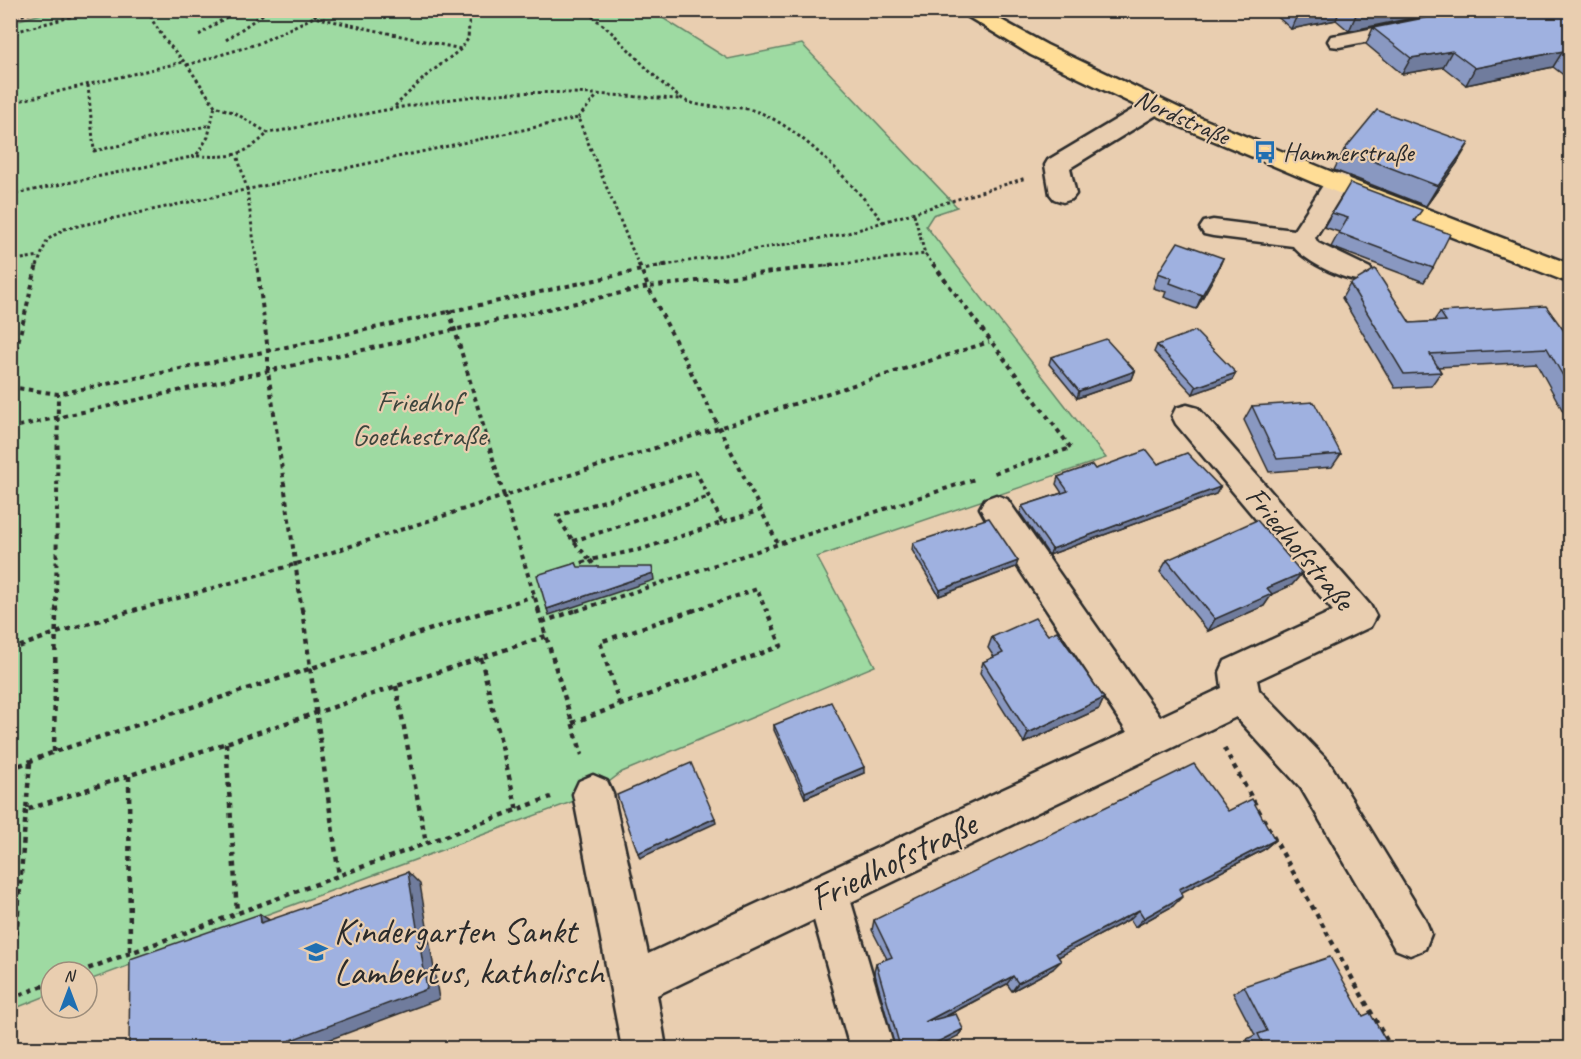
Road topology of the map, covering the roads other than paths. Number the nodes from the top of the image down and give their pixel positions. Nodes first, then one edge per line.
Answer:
1 (967, 10) edge
2 (1499, 10) edge
3 (1339, 41) dead end
4 (1155, 106) junction
5 (1338, 181) junction
6 (1063, 194) dead end
7 (1213, 228) dead end
8 (1301, 239) junction
9 (1360, 274) dead end
10 (1570, 274) edge
11 (1186, 416) dead end
12 (996, 508) dead end
13 (1241, 697) junction
14 (1152, 737) junction
15 (591, 788) road end
16 (827, 893) junction
17 (1410, 934) dead end
18 (633, 984) junction
19 (644, 1048) edge
20 (872, 1048) edge

1 - 4 main road, Nordstraße
2 - 3 street
4 - 5 main road, Nordstraße
4 - 6 street
5 - 8 street
5 - 10 main road, Nordstraße
7 - 8 street
8 - 9 street
11 - 13 street, Friedhofstraße
12 - 14 street
13 - 14 street, Friedhofstraße
13 - 17 street
14 - 16 street, Friedhofstraße
15 - 18 street
16 - 18 street, Friedhofstraße
16 - 20 street
18 - 19 street

